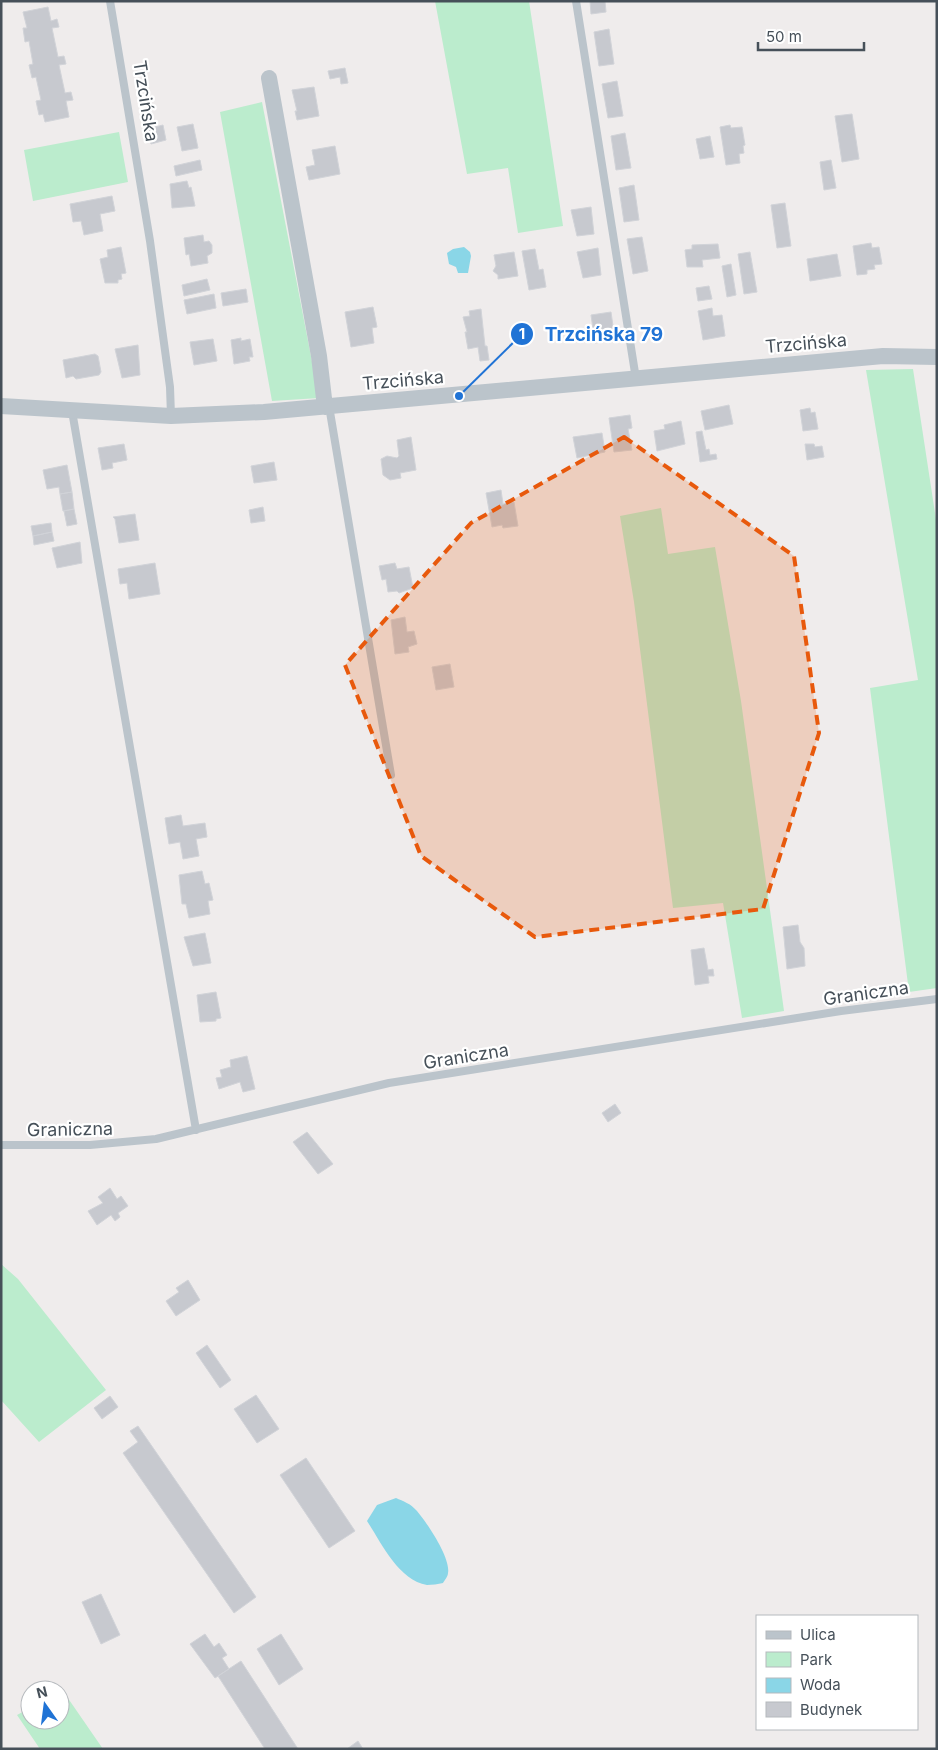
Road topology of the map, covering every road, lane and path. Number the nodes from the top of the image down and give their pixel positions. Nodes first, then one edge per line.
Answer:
1 (110, 1) edge
2 (576, 1) edge
3 (269, 78) dead end
4 (937, 356) edge
5 (636, 379) junction
6 (1, 406) edge
7 (327, 407) junction
8 (72, 412) junction
9 (171, 416) junction
10 (391, 775) dead end
11 (937, 998) edge
12 (196, 1130) junction
13 (1, 1145) edge

1 - 9 lane, Trzcińska
2 - 5 lane
3 - 7 street
4 - 5 street, Trzcińska
5 - 7 street, Trzcińska
6 - 8 street, Trzcińska
7 - 9 street, Trzcińska
7 - 10 lane
8 - 9 street, Trzcińska
8 - 12 lane
11 - 12 lane, Graniczna
12 - 13 lane, Graniczna

